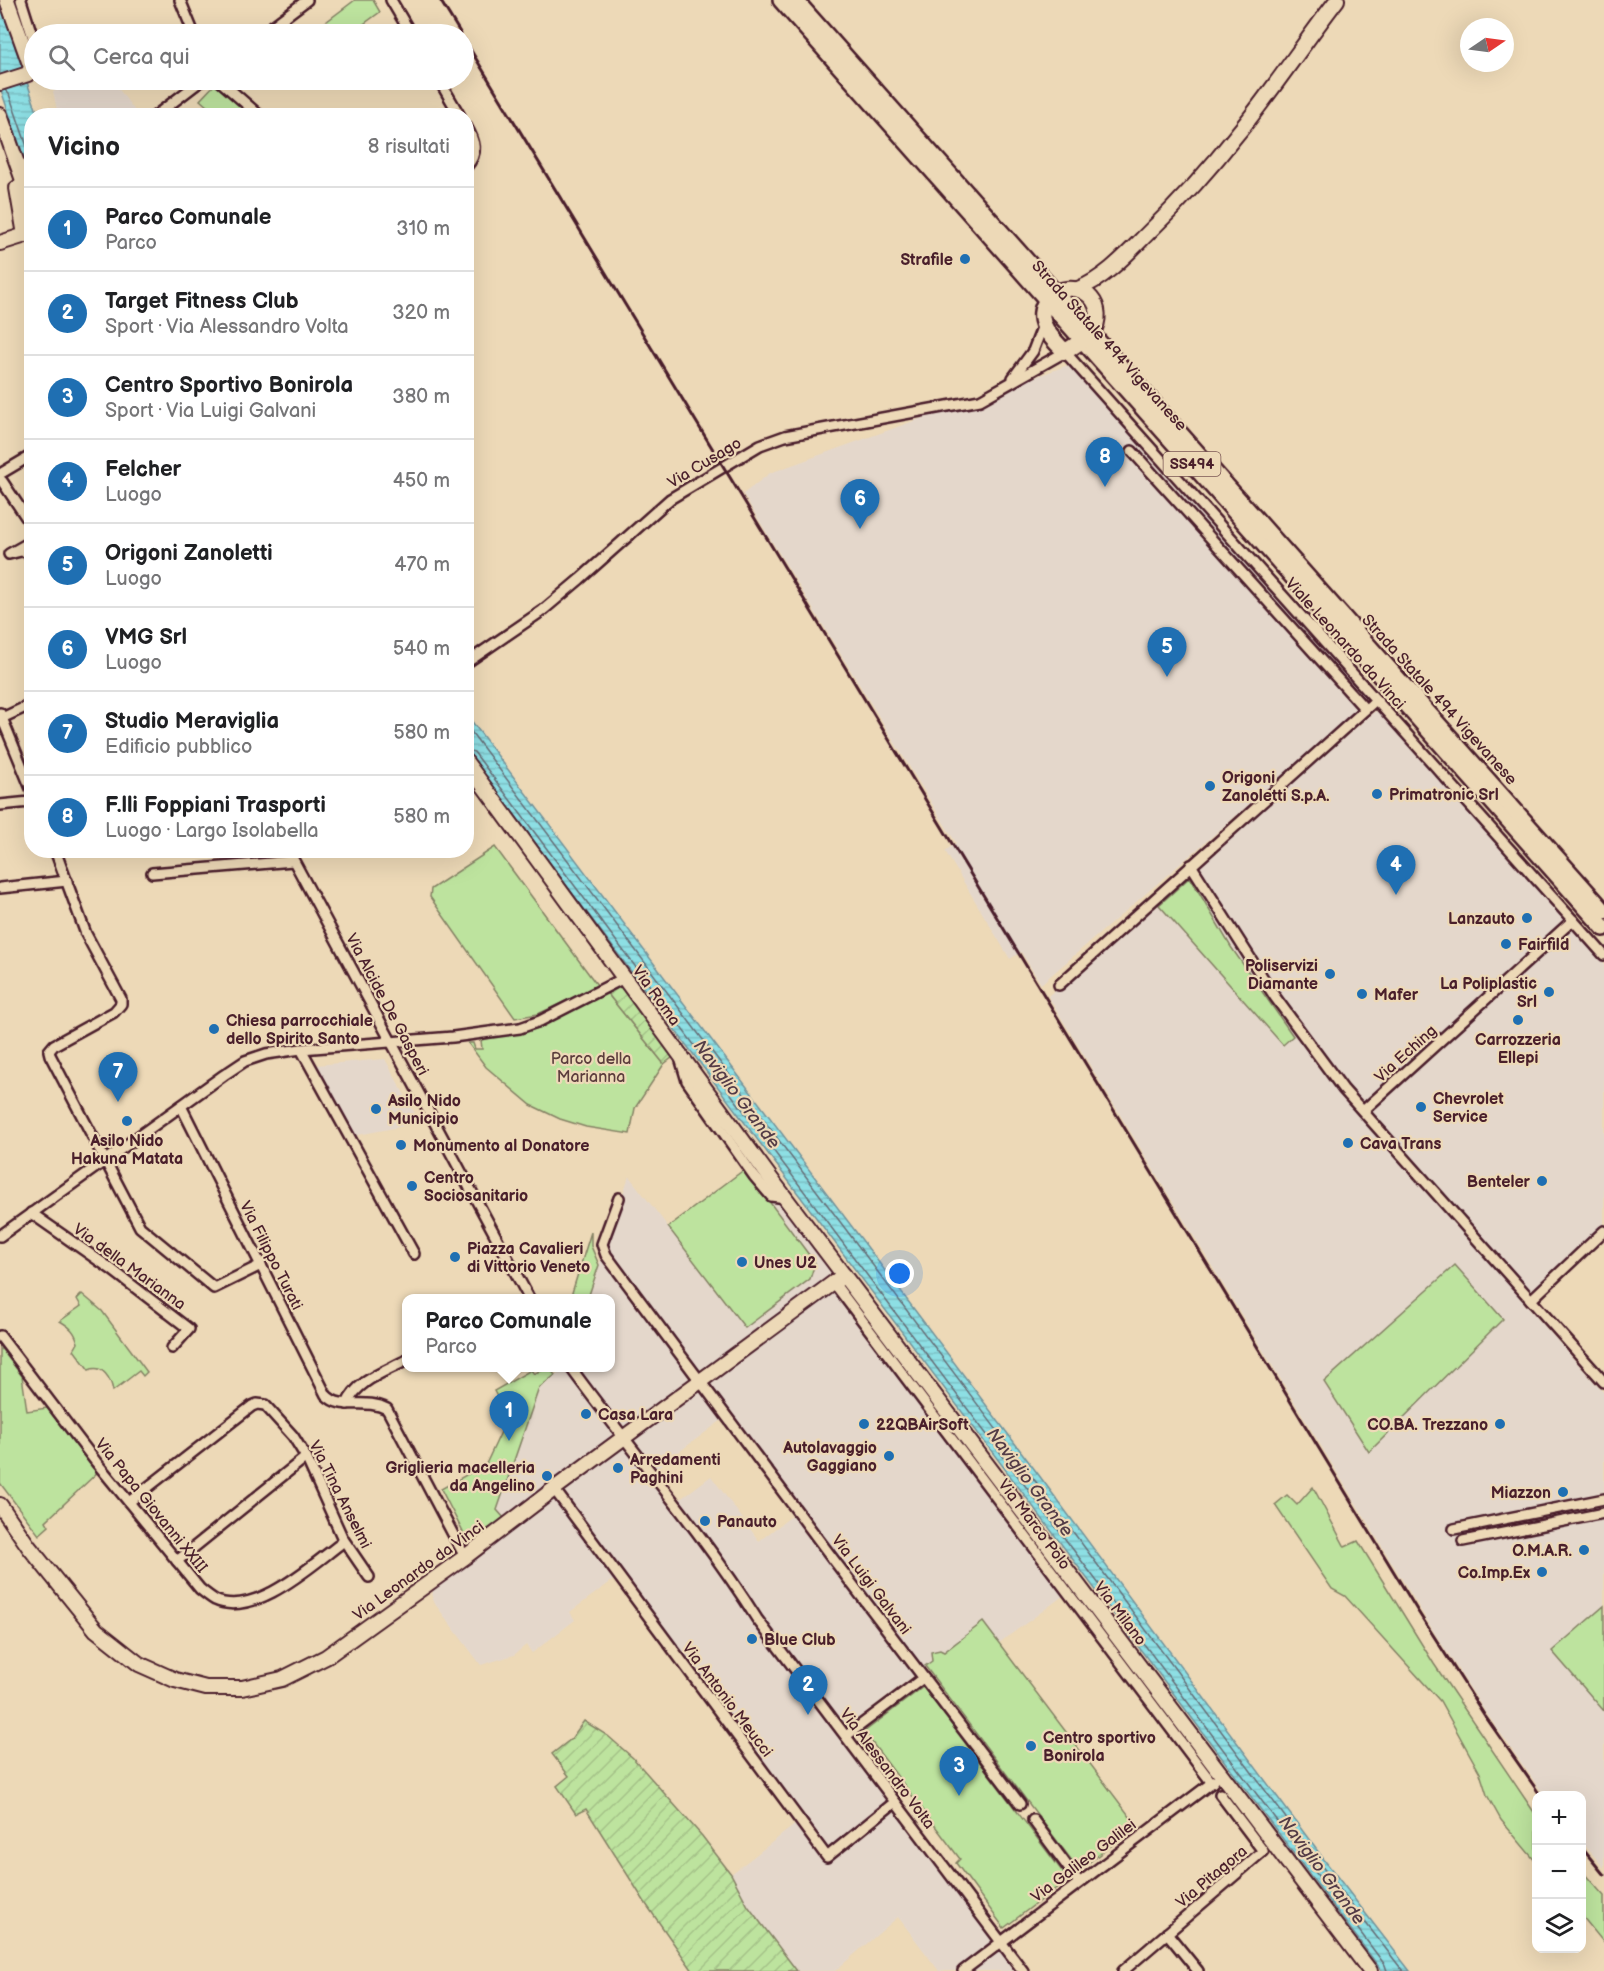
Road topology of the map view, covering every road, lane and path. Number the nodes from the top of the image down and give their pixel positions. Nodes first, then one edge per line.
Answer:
1 (7, 0) edge
2 (21, 0) edge
3 (180, 0) edge
4 (307, 0) edge
5 (391, 0) edge
6 (781, 0) edge
7 (795, 0) edge
8 (1337, 0) edge
9 (29, 24) edge
10 (190, 24) edge
11 (275, 24) edge
12 (405, 24) edge
13 (24, 46) edge
14 (24, 75) edge
15 (0, 84) edge
16 (189, 90) edge
17 (230, 90) edge
18 (444, 90) edge
19 (165, 108) edge
20 (251, 108) edge
21 (455, 108) edge
22 (0, 115) edge
23 (0, 144) edge
24 (24, 183) edge
25 (24, 217) edge
26 (24, 235) edge
27 (0, 243) edge
28 (1112, 269) junction
29 (1078, 289) junction
30 (1051, 296) junction
31 (1097, 308) junction
32 (1043, 325) junction
33 (1087, 337) junction
34 (1065, 352) junction
35 (1005, 386) junction
36 (1132, 450) dead end
37 (24, 461) edge
38 (1, 478) edge
39 (24, 514) edge
40 (24, 546) edge
41 (24, 551) edge
42 (9, 554) junction
43 (0, 559) edge
44 (474, 658) edge
45 (1376, 699) junction
46 (24, 707) edge
47 (1365, 709) junction
48 (1, 715) edge
49 (24, 771) edge
50 (474, 773) edge
51 (24, 803) edge
52 (0, 805) edge
53 (58, 858) edge
54 (292, 858) edge
55 (293, 861) junction
56 (1191, 865) junction
57 (152, 873) dead end
58 (67, 881) junction
59 (0, 888) edge
60 (1604, 911) edge
61 (1573, 920) junction
62 (1604, 928) edge
63 (1604, 955) edge
64 (624, 978) junction
65 (1059, 985) dead end
66 (391, 1041) junction
67 (301, 1049) junction
68 (181, 1106) junction
69 (1363, 1111) junction
70 (106, 1160) junction
71 (619, 1198) dead end
72 (31, 1213) junction
73 (1604, 1230) edge
74 (0, 1236) edge
75 (414, 1254) dead end
76 (261, 1265) junction
77 (839, 1279) junction
78 (526, 1294) edge
79 (1531, 1300) junction
80 (0, 1336) edge
81 (172, 1348) dead end
82 (402, 1363) edge
83 (574, 1372) edge
84 (701, 1380) junction
85 (1604, 1382) edge
86 (347, 1404) junction
87 (624, 1438) junction
88 (306, 1457) junction
89 (554, 1489) junction
90 (1604, 1499) edge
91 (129, 1502) junction
92 (0, 1505) edge
93 (1604, 1513) edge
94 (5, 1515) edge
95 (1454, 1529) dead end
96 (343, 1539) junction
97 (1463, 1541) dead end
98 (465, 1557) junction
99 (177, 1561) junction
100 (369, 1577) dead end
101 (923, 1678) junction
102 (846, 1736) junction
103 (1217, 1779) junction
104 (1220, 1794) dead end
105 (895, 1802) junction
106 (1020, 1804) dead end
107 (1033, 1820) dead end
108 (1079, 1882) junction
109 (1167, 1933) junction
110 (1000, 1941) junction
111 (963, 1971) edge
112 (1023, 1971) edge
113 (1123, 1971) edge
114 (1198, 1971) edge
115 (1370, 1971) edge

1 - 13 main road
2 - 9 street
3 - 10 street
4 - 11 street
5 - 12 street
6 - 30 main road, Strada Statale 494 Vigevanese / SS494
7 - 30 main road, Strada Statale 494 Vigevanese / SS494
8 - 28 main road
14 - 15 main road
16 - 19 street
17 - 20 street
18 - 21 street
22 - 24 main road
23 - 25 main road
26 - 27 main road
28 - 29 main road
28 - 31 main road
29 - 30 main road
29 - 31 main road
30 - 32 main road
30 - 33 main road, Strada Statale 494 Vigevanese / SS494
31 - 33 main road
32 - 34 main road
32 - 35 street, Via Cusago
33 - 34 main road
33 - 60 main road, Strada Statale 494 Vigevanese / SS494
33 - 62 main road, Strada Statale 494 Vigevanese / SS494
34 - 35 street, Via Cusago
34 - 45 street, Viale Leonardo da Vinci
35 - 44 street, Via Cusago
36 - 47 street
37 - 38 street
38 - 39 street
40 - 42 street
41 - 42 street
42 - 43 street
45 - 47 street
45 - 61 street, Viale Leonardo da Vinci
46 - 48 street
47 - 56 street
48 - 49 street
50 - 64 main road, Via Roma
51 - 52 street
53 - 58 street
54 - 55 street, Via Alcide De Gasperi
55 - 57 street
55 - 66 street, Via Alcide De Gasperi
56 - 65 street
56 - 69 street
58 - 59 street
58 - 70 street
61 - 63 street, Viale Leonardo da Vinci
61 - 69 street, Via Eching
64 - 66 street
64 - 77 main road, Via Roma
66 - 67 street
66 - 78 street, Via Alcide De Gasperi
67 - 68 street
67 - 75 street
68 - 70 street
68 - 76 street, Via Filippo Turati
69 - 79 street
70 - 72 street
70 - 76 street
71 - 84 street, Via Luigi Galvani
72 - 74 street
72 - 81 street, Via della Marianna
73 - 79 street
76 - 86 street, Via Filippo Turati
77 - 84 main road, Via Leonardo da Vinci
77 - 103 main road, Via Milano
79 - 85 street
80 - 91 street, Via Papa Giovanni XXIII
82 - 86 street
83 - 87 street
84 - 87 main road, Via Leonardo da Vinci
84 - 101 street, Via Luigi Galvani
86 - 98 street
87 - 89 main road, Via Leonardo da Vinci
87 - 102 street, Via Alessandro Volta
88 - 91 street, Via Tina Anselmi
88 - 96 street, Via Tina Anselmi
88 - 99 street
89 - 98 main road, Via Leonardo da Vinci
89 - 105 street, Via Antonio Meucci
90 - 95 street
91 - 99 street, Via Papa Giovanni XXIII
92 - 94 main road, Via Leonardo da Vinci
93 - 97 street
94 - 98 main road, Via Leonardo da Vinci
96 - 99 street, Via Papa Giovanni XXIII
96 - 100 street, Via Tina Anselmi
101 - 102 street
101 - 106 street, Via Luigi Galvani
102 - 105 street, Via Alessandro Volta
103 - 108 street, Via Galileo Galilei
103 - 115 main road, Via Milano
104 - 109 street, Via Pitagora
105 - 110 street, Via Alessandro Volta
107 - 108 street
108 - 110 street, Via Galileo Galilei
109 - 113 street, Via Pitagora
109 - 114 street
110 - 111 street, Via Galileo Galilei
110 - 112 street, Via Alessandro Volta

